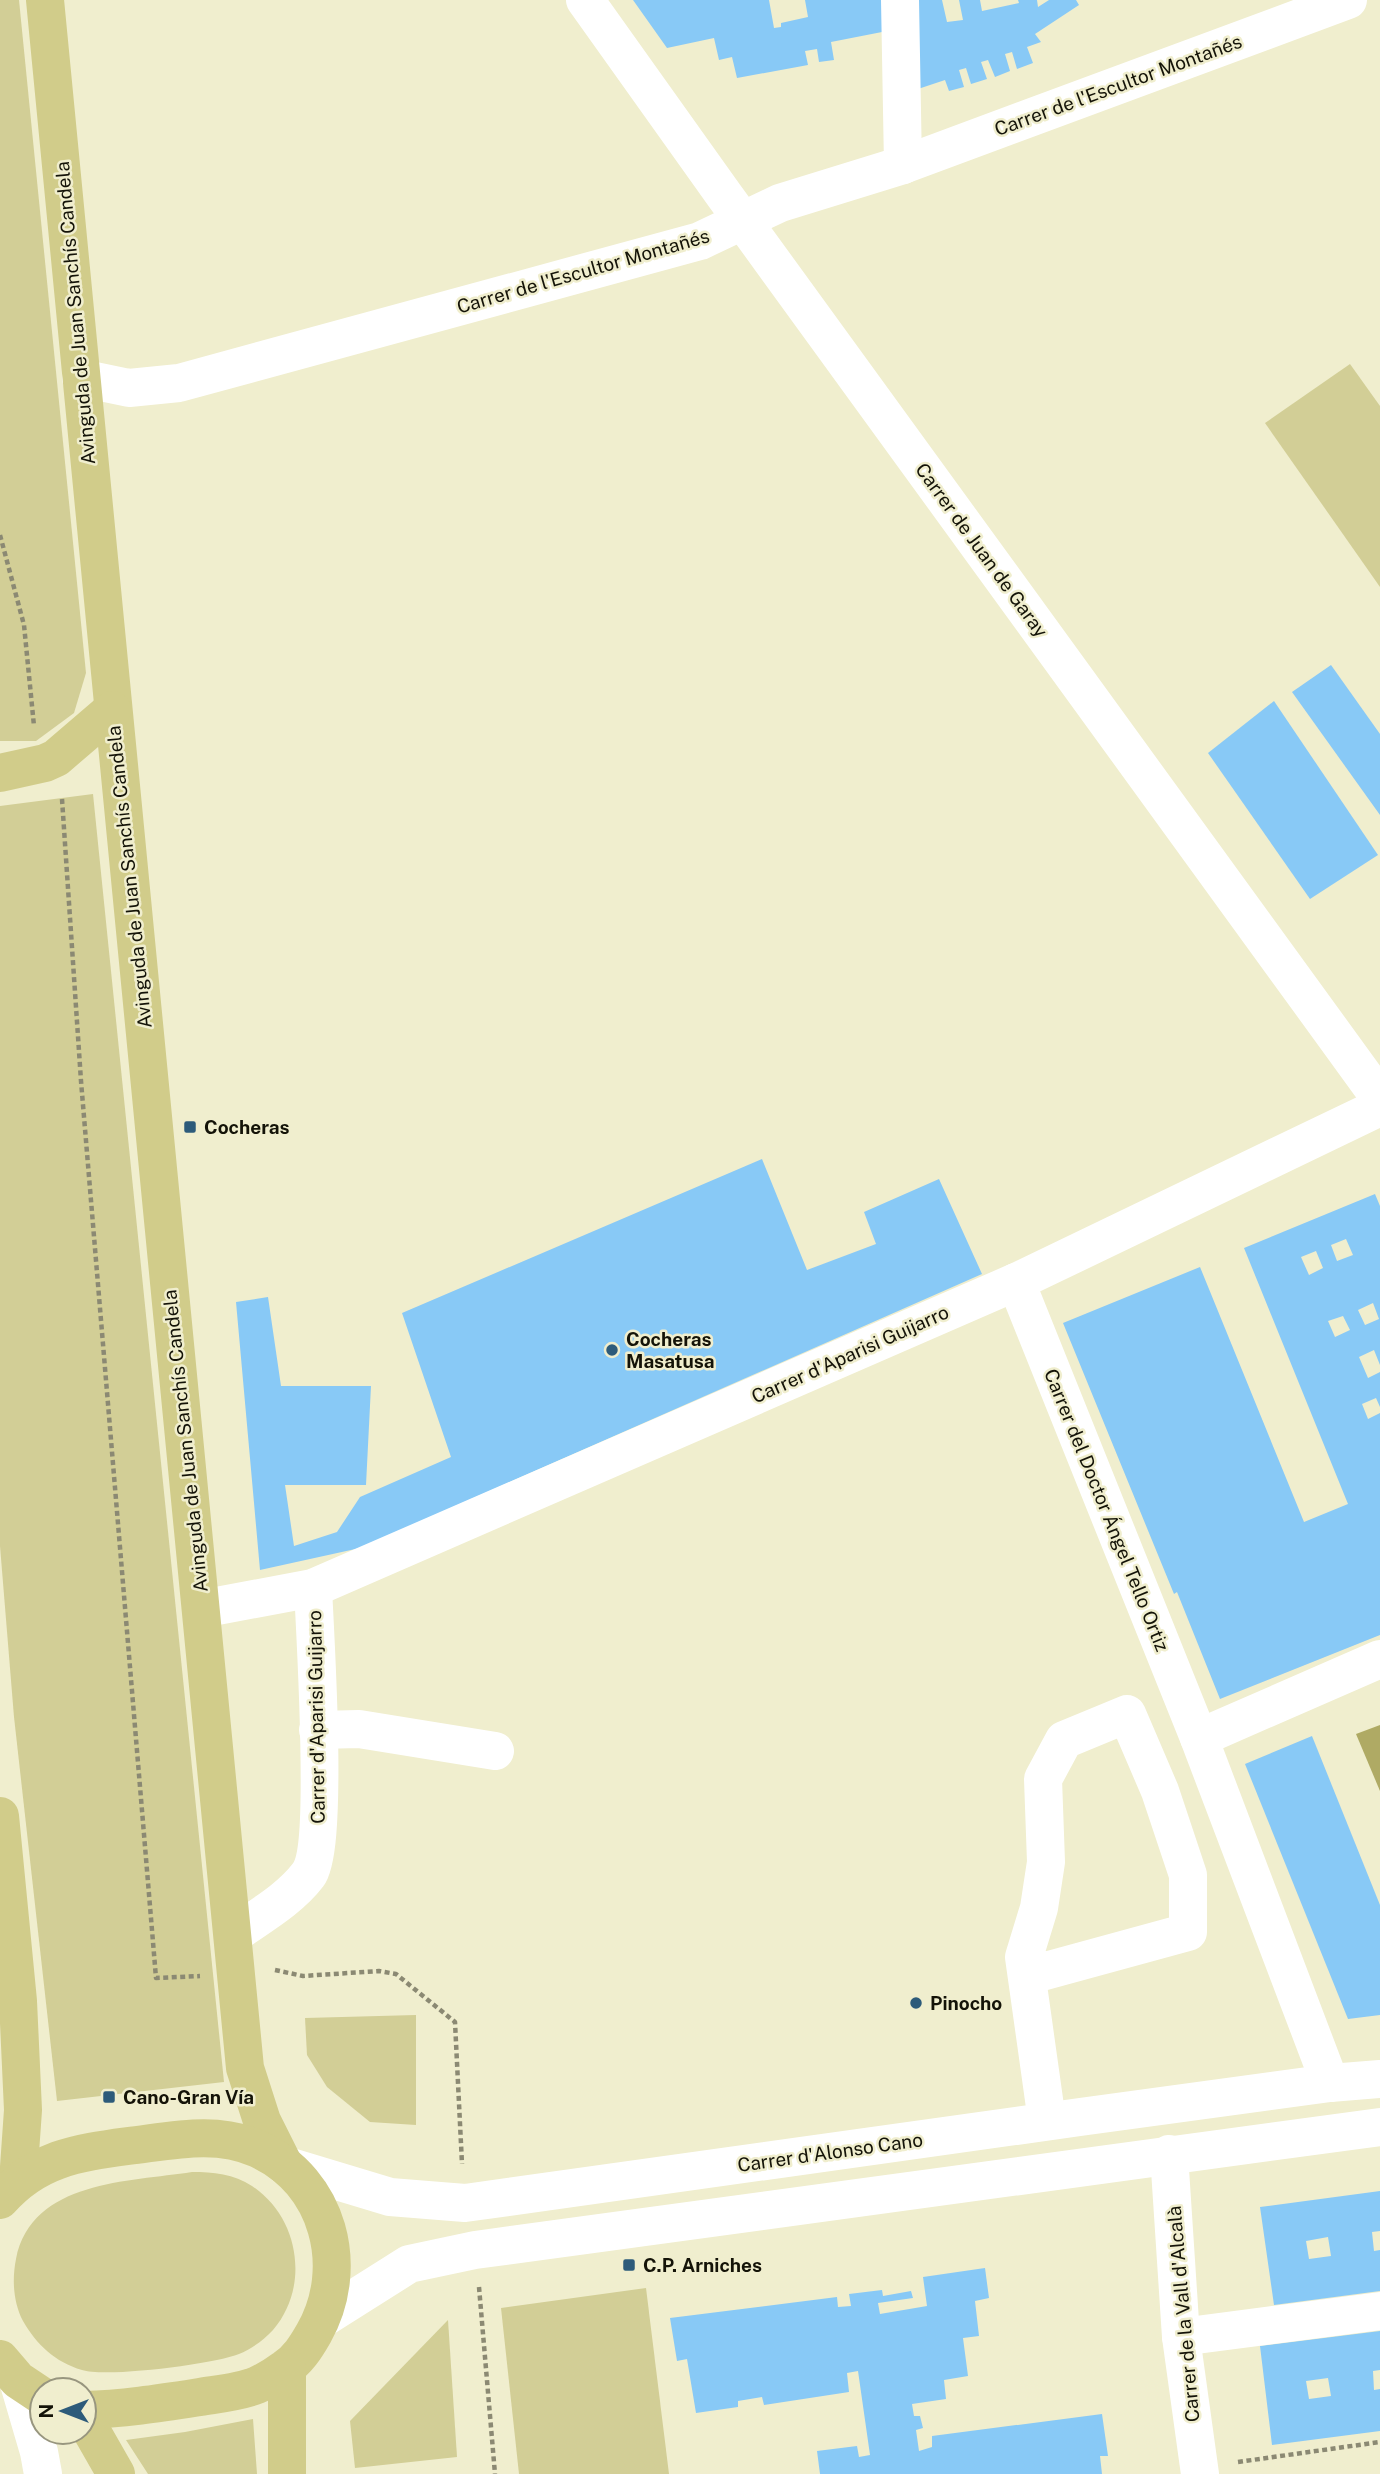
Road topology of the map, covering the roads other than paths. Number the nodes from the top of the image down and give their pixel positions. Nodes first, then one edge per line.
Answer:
1 (45, 0) edge
2 (585, 0) edge
3 (900, 0) edge
4 (1348, 0) edge
5 (903, 165) junction
6 (743, 221) junction
7 (81, 378) junction
8 (112, 710) junction
9 (0, 773) edge
10 (1380, 1098) edge
11 (1380, 1107) edge
12 (1016, 1282) junction
13 (313, 1588) junction
14 (201, 1609) junction
15 (1380, 1659) edge
16 (318, 1730) junction
17 (1201, 1744) junction
18 (495, 1751) dead end
19 (1150, 1769) junction
20 (0, 1816) edge
21 (4, 1886) edge
22 (233, 1935) junction
23 (1027, 1976) junction
24 (1380, 2079) edge
25 (1329, 2083) junction
26 (1047, 2121) junction
27 (1380, 2127) edge
28 (1169, 2154) junction
29 (284, 2165) junction
30 (9, 2191) edge
31 (1380, 2311) edge
32 (322, 2319) junction
33 (1181, 2337) junction
34 (287, 2368) junction
35 (13, 2372) edge
36 (98, 2410) edge
37 (98, 2442) edge
38 (1199, 2470) edge
39 (43, 2474) edge
40 (116, 2474) edge
41 (287, 2474) edge

1 - 7 main road, Avinguda de Juan Sanchís Candela
2 - 6 street, Carrer de Juan de Garay
3 - 5 street
4 - 5 street, Carrer de l'Escultor Montañés
5 - 6 street, Carrer de l'Escultor Montañés
6 - 7 street, Carrer de l'Escultor Montañés
6 - 10 street, Carrer de Juan de Garay
7 - 8 main road, Avinguda de Juan Sanchís Candela
8 - 9 main road, Avinguda de Juan Sanchís Candela
8 - 14 main road, Avinguda de Juan Sanchís Candela
11 - 12 street, Carrer d'Aparisi Guijarro
12 - 13 street, Carrer d'Aparisi Guijarro
12 - 17 street, Carrer del Doctor Ángel Tello Ortiz
13 - 14 street, Carrer d'Aparisi Guijarro
13 - 16 street, Carrer d'Aparisi Guijarro
14 - 22 main road, Avinguda de Juan Sanchís Candela
15 - 17 street
16 - 18 street
16 - 22 street, Carrer d'Aparisi Guijarro
17 - 19 street
17 - 25 street, Carrer del Doctor Ángel Tello Ortiz
19 - 23 street
19 - 23 street
20 - 21 main road
21 - 30 main road
22 - 29 main road, Avinguda de Juan Sanchís Candela
23 - 26 street
24 - 25 street, Carrer d'Alonso Cano
25 - 26 street, Carrer d'Alonso Cano
26 - 29 street, Carrer d'Alonso Cano
27 - 28 street, Carrer d'Alonso Cano
28 - 32 street, Carrer d'Alonso Cano
28 - 33 street, Carrer de la Vall d'Alcalà
29 - 30 main road, Carrer d'Alonso Cano
29 - 32 main road, Carrer d'Alonso Cano
31 - 33 street
32 - 34 main road, Carrer d'Alonso Cano
33 - 38 street, Carrer de la Vall d'Alcalà
34 - 36 main road, Carrer d'Alonso Cano
34 - 41 main road
35 - 39 street
37 - 40 main road

